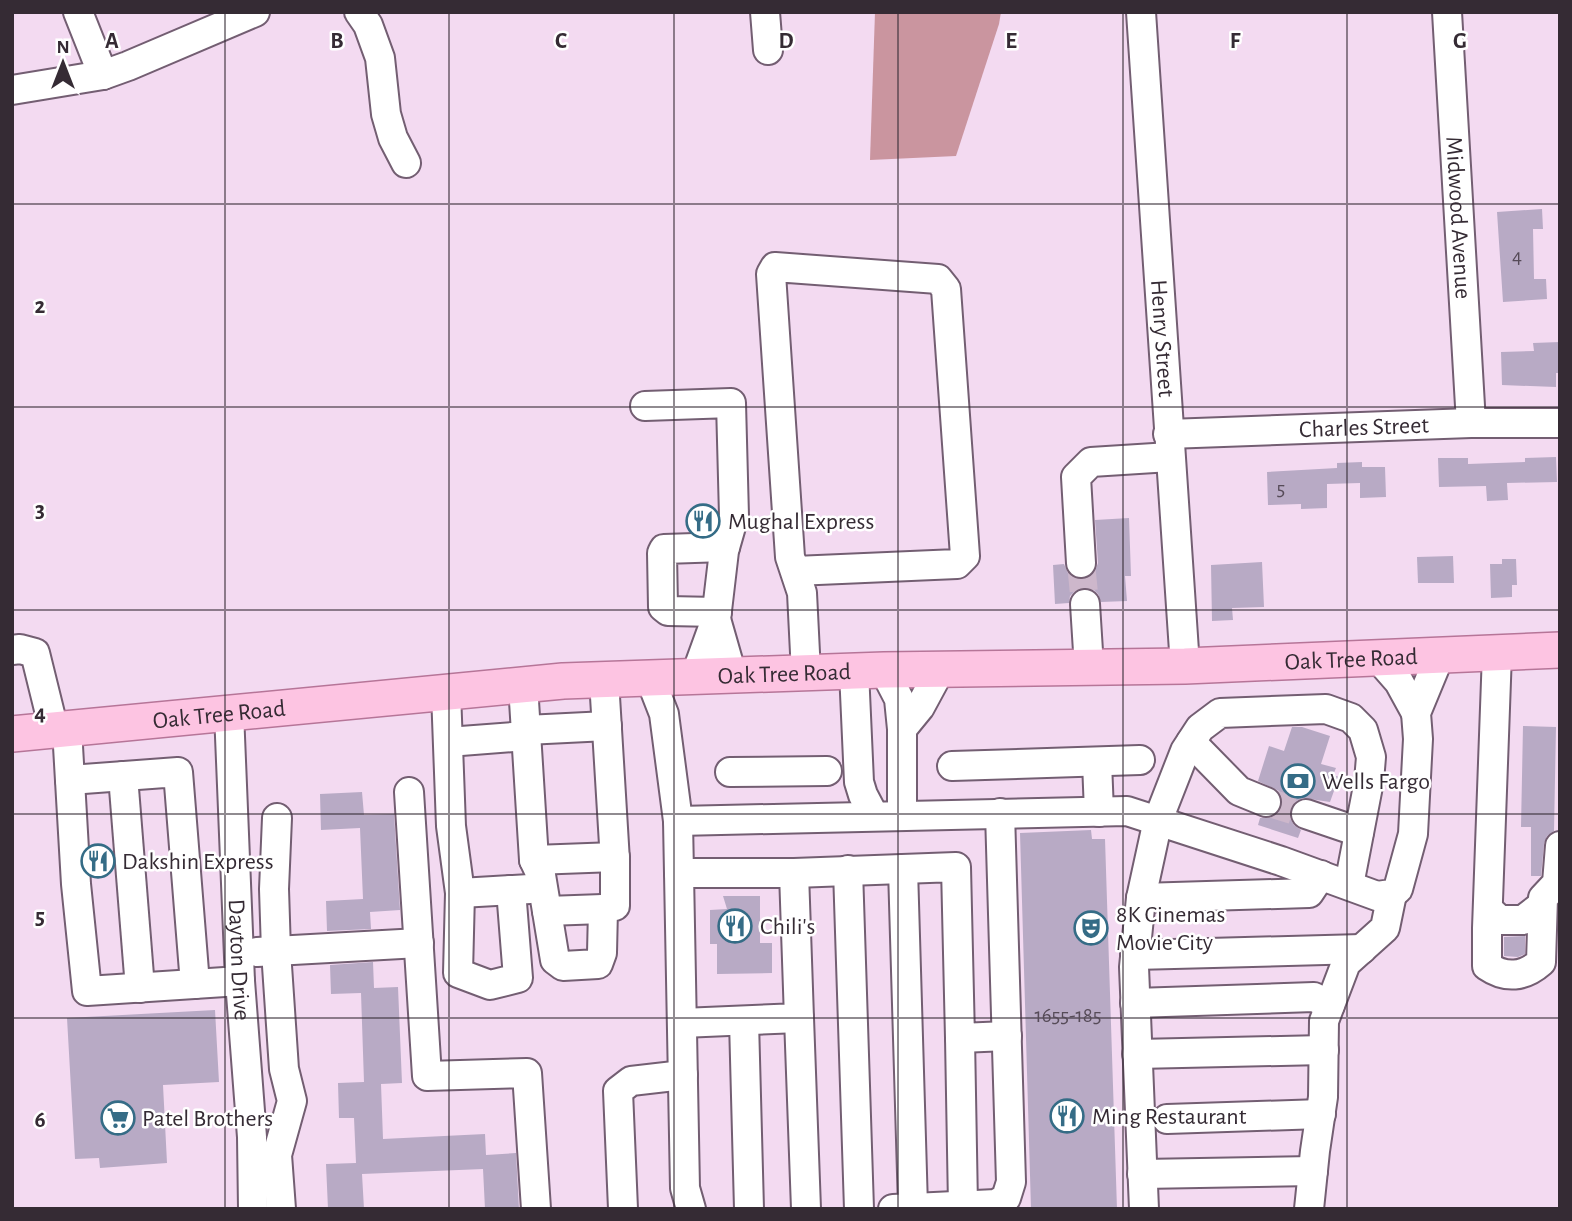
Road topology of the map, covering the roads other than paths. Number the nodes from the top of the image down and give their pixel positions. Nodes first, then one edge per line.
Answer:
1 (78, 12) edge
2 (255, 12) edge
3 (359, 12) edge
4 (765, 12) edge
5 (1141, 12) edge
6 (1447, 12) edge
7 (768, 50) dead end
8 (103, 75) junction
9 (12, 90) edge
10 (406, 163) dead end
11 (645, 406) dead end
12 (1471, 423) junction
13 (1560, 423) edge
14 (1169, 445) junction
15 (725, 547) junction
16 (1081, 563) tunnel mouth
17 (795, 571) junction
18 (1085, 604) tunnel mouth
19 (716, 616) junction
20 (1560, 650) edge
21 (24, 651) edge
22 (1497, 653) junction
23 (1440, 655) junction
24 (1378, 658) junction
25 (1185, 666) junction
26 (1088, 667) junction
27 (940, 670) junction
28 (869, 671) junction
29 (806, 673) junction
30 (732, 675) junction
31 (695, 677) junction
32 (650, 678) junction
33 (604, 680) junction
34 (523, 685) junction
35 (446, 692) junction
36 (229, 712) junction
37 (1416, 713) junction
38 (607, 726) junction
39 (61, 729) junction
40 (902, 729) junction
41 (526, 733) junction
42 (12, 734) edge
43 (448, 742) junction
44 (1191, 742) junction
45 (1140, 760) dead end
46 (1097, 762) junction
47 (953, 766) dead end
48 (827, 771) dead end
49 (730, 772) dead end
50 (763, 772) junction
51 (123, 776) junction
52 (70, 780) junction
53 (859, 782) junction
54 (409, 792) dead end
55 (1266, 802) tunnel mouth
56 (1099, 811) junction
57 (1000, 813) junction
58 (1306, 814) tunnel mouth
59 (902, 815) junction
60 (843, 816) junction
61 (874, 816) junction
62 (277, 818) dead end
63 (766, 818) junction
64 (1158, 820) junction
65 (678, 821) junction
66 (1359, 832) junction
67 (1560, 846) edge
68 (615, 857) junction
69 (534, 860) junction
70 (904, 869) junction
71 (848, 870) junction
72 (679, 873) junction
73 (794, 873) junction
74 (1321, 875) junction
75 (1349, 885) junction
76 (511, 890) junction
77 (460, 893) junction
78 (1392, 894) junction
79 (1141, 898) junction
80 (545, 900) junction
81 (1541, 906) junction
82 (603, 909) junction
83 (1488, 909) junction
84 (419, 943) junction
85 (1362, 949) junction
86 (276, 951) junction
87 (239, 953) junction
88 (1135, 955) junction
89 (240, 981) junction
90 (195, 984) junction
91 (139, 988) junction
92 (1135, 1003) junction
93 (1330, 1005) junction
94 (799, 1018) junction
95 (744, 1021) junction
96 (682, 1023) junction
97 (1007, 1037) junction
98 (960, 1038) junction
99 (1324, 1049) junction
100 (1137, 1054) junction
101 (683, 1075) junction
102 (1321, 1114) junction
103 (1167, 1119) dead end
104 (1313, 1171) junction
105 (1142, 1174) junction
106 (963, 1206) junction
107 (903, 1208) edge
108 (253, 1209) edge
109 (281, 1209) edge
110 (536, 1209) edge
111 (623, 1209) edge
112 (691, 1209) edge
113 (749, 1209) edge
114 (806, 1209) edge
115 (859, 1209) edge
116 (1144, 1209) edge
117 (1309, 1209) edge

1 - 8 street
2 - 8 street
3 - 10 street
4 - 7 street
5 - 14 street, Henry Street
6 - 12 street, Midwood Avenue
8 - 9 street
11 - 15 street
12 - 13 street, Charles Street
12 - 14 street, Charles Street
14 - 16 street, Charles Street
14 - 25 street, Henry Street
15 - 19 street
15 - 19 street
17 - 17 street
17 - 29 street
18 - 26 street
19 - 30 street
19 - 31 street
20 - 22 main road, Oak Tree Road
21 - 39 street
22 - 23 main road, Oak Tree Road
22 - 83 street
23 - 24 main road, Oak Tree Road
23 - 37 street
24 - 25 main road, Oak Tree Road
24 - 37 street
25 - 26 main road, Oak Tree Road
26 - 27 main road, Oak Tree Road
27 - 28 main road, Oak Tree Road
27 - 40 street
28 - 29 main road, Oak Tree Road
28 - 40 street
28 - 53 street
29 - 30 main road, Oak Tree Road
30 - 31 main road, Oak Tree Road
31 - 32 main road, Oak Tree Road
32 - 33 main road, Oak Tree Road
32 - 65 street
33 - 34 main road, Oak Tree Road
33 - 38 street
34 - 35 main road, Oak Tree Road
34 - 41 street
35 - 36 main road, Oak Tree Road
35 - 43 street
36 - 39 main road, Oak Tree Road
36 - 87 street, Dayton Drive
37 - 78 street
38 - 41 street
38 - 68 street
39 - 42 main road, Oak Tree Road
39 - 52 street
40 - 59 street
41 - 43 street
41 - 69 street
43 - 77 street
44 - 55 street
44 - 64 street
44 - 66 street
45 - 46 street
46 - 47 street
46 - 56 street
48 - 50 street
49 - 50 street
50 - 63 street
51 - 52 street
51 - 90 street
51 - 91 street
52 - 91 street
53 - 60 street
53 - 61 street
54 - 84 street
56 - 57 street
56 - 64 street
57 - 59 street
57 - 97 street
58 - 66 street
59 - 61 street
60 - 61 street
60 - 63 street
62 - 86 street
63 - 65 street
64 - 74 street
64 - 79 street
65 - 72 street
66 - 75 street
67 - 81 street
68 - 69 street
68 - 82 street
69 - 80 street
70 - 71 street
70 - 98 street
70 - 107 street
71 - 73 street
71 - 115 street
72 - 73 street
72 - 96 street
73 - 94 street
74 - 75 street
74 - 79 street
75 - 78 street
76 - 77 street
76 - 77 street
76 - 80 street
78 - 85 street
79 - 88 street
80 - 82 street
80 - 82 street
81 - 83 street
81 - 83 street
84 - 86 street
84 - 110 street
85 - 88 street
85 - 93 street
86 - 87 street
86 - 109 street
87 - 89 street, Dayton Drive
88 - 92 street
89 - 90 street
89 - 108 street, Dayton Drive
90 - 91 street
92 - 93 street
92 - 100 street
93 - 99 street
94 - 95 street
94 - 114 street
95 - 96 street
95 - 113 street
96 - 101 street
97 - 98 street
97 - 106 street
98 - 106 street
99 - 100 street
99 - 102 street
100 - 105 street
101 - 111 street
101 - 112 street
102 - 103 street
102 - 104 street
104 - 105 street
104 - 117 street
105 - 116 street
106 - 107 street

